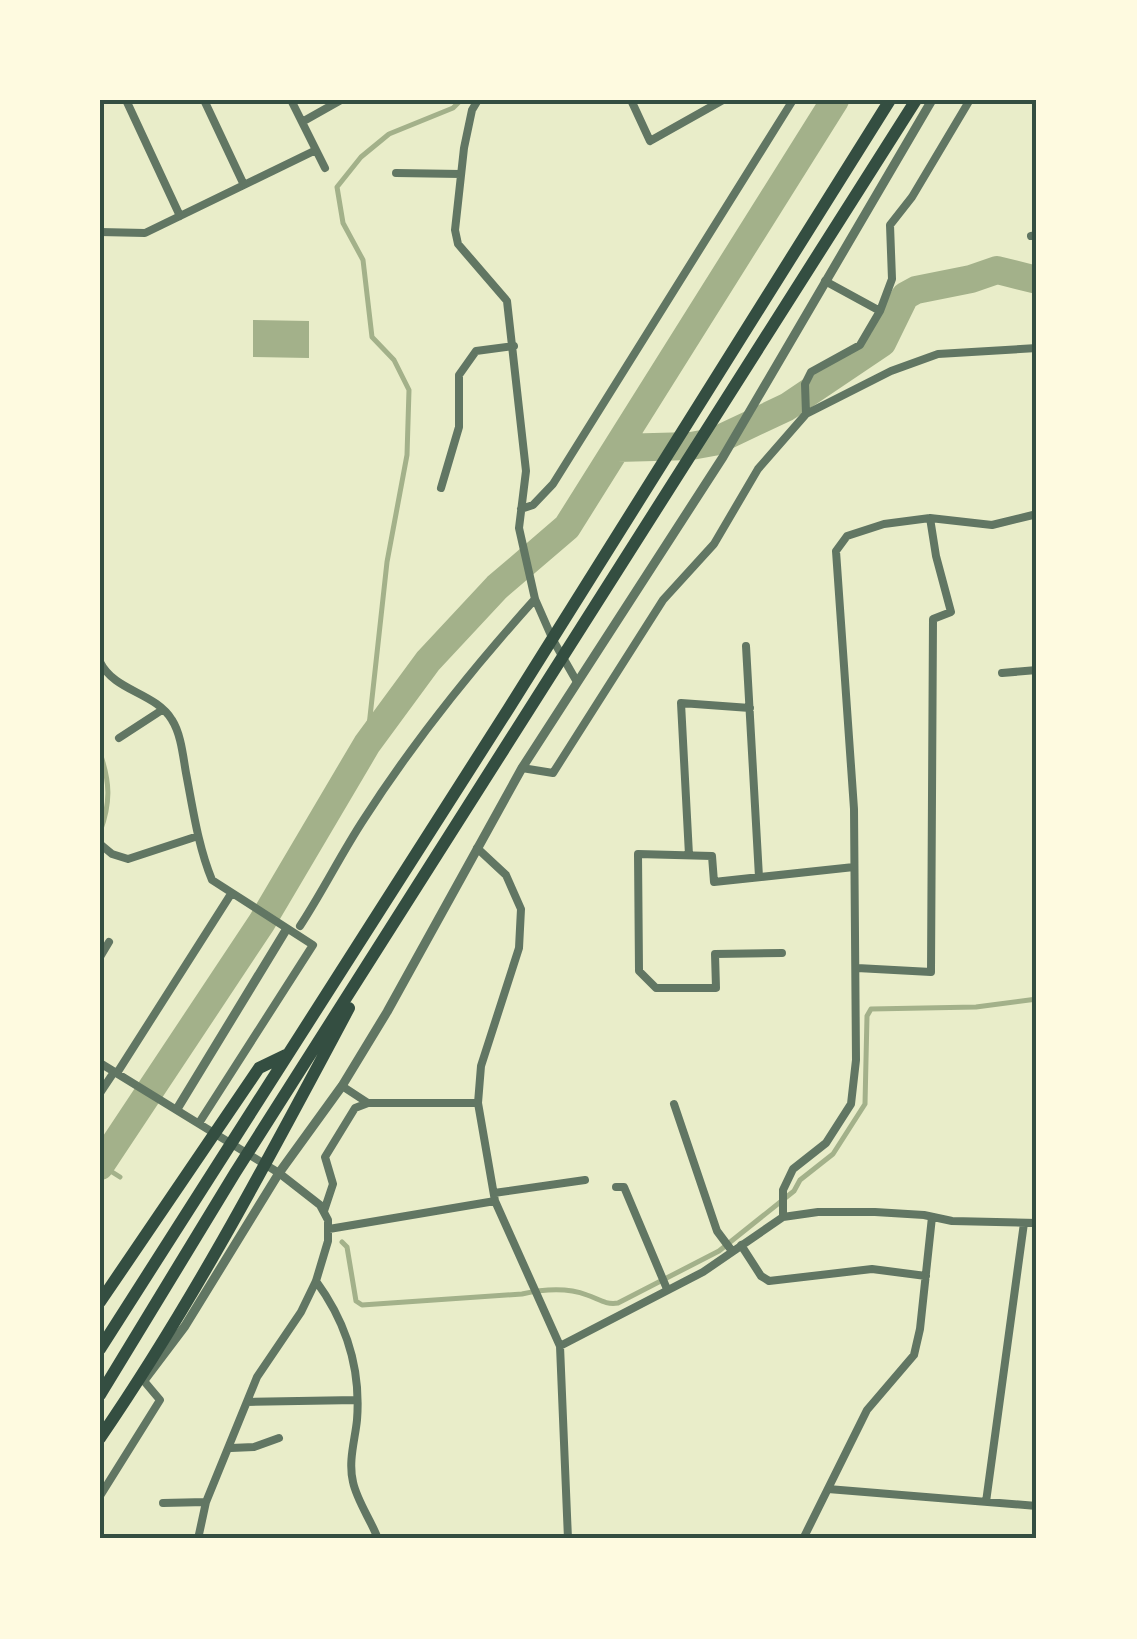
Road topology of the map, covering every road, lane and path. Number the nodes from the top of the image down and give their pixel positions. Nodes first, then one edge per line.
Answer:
1 (126, 100) edge
2 (204, 100) edge
3 (291, 100) edge
4 (341, 100) edge
5 (478, 100) edge
6 (631, 100) edge
7 (723, 100) edge
8 (792, 100) edge
9 (890, 100) edge
10 (916, 100) edge
11 (932, 100) edge
12 (968, 103) dead end
13 (302, 122) junction
14 (316, 150) junction
15 (326, 168) dead end
16 (396, 173) dead end
17 (462, 174) junction
18 (244, 185) junction
19 (180, 216) junction
20 (101, 230) edge
21 (824, 281) junction
22 (880, 311) junction
23 (514, 346) junction
24 (1037, 348) edge
25 (806, 414) junction
26 (442, 488) dead end
27 (521, 509) junction
28 (1037, 514) edge
29 (930, 518) junction
30 (534, 594) junction
31 (746, 646) dead end
32 (100, 662) edge
33 (1037, 670) edge
34 (1002, 673) dead end
35 (577, 682) junction
36 (750, 708) junction
37 (162, 710) junction
38 (120, 738) dead end
39 (522, 768) junction
40 (198, 836) junction
41 (100, 844) edge
42 (477, 848) junction
43 (689, 855) junction
44 (854, 868) junction
45 (759, 877) junction
46 (234, 896) junction
47 (398, 918) junction
48 (300, 926) dead end
49 (283, 928) junction
50 (108, 942) dead end
51 (782, 953) dead end
52 (100, 958) edge
53 (856, 968) junction
54 (288, 1054) junction
55 (100, 1062) edge
56 (118, 1074) junction
57 (342, 1086) junction
58 (100, 1093) edge
59 (368, 1102) junction
60 (478, 1103) junction
61 (674, 1104) dead end
62 (173, 1107) junction
63 (200, 1123) junction
64 (280, 1173) junction
65 (584, 1180) dead end
66 (616, 1187) dead end
67 (494, 1197) junction
68 (324, 1211) junction
69 (782, 1217) junction
70 (932, 1217) junction
71 (1024, 1222) junction
72 (1037, 1223) edge
73 (329, 1229) junction
74 (741, 1245) junction
75 (732, 1251) junction
76 (926, 1276) junction
77 (316, 1281) junction
78 (666, 1290) junction
79 (100, 1302) edge
80 (560, 1346) junction
81 (100, 1349) edge
82 (144, 1381) junction
83 (100, 1395) edge
84 (357, 1400) junction
85 (247, 1402) junction
86 (100, 1438) edge
87 (278, 1438) dead end
88 (231, 1448) junction
89 (828, 1489) junction
90 (100, 1496) edge
91 (206, 1502) junction
92 (986, 1502) junction
93 (163, 1504) dead end
94 (1037, 1506) edge
95 (198, 1539) edge
96 (378, 1539) edge
97 (568, 1539) edge
98 (803, 1539) edge

1 - 19 street
2 - 18 street
3 - 13 street
4 - 13 street
5 - 17 street
6 - 7 street
8 - 27 street
9 - 54 highway
10 - 47 highway
11 - 21 street
12 - 22 street
13 - 14 street
14 - 15 street
14 - 18 street
16 - 17 street
17 - 23 street
18 - 19 street
19 - 20 street
21 - 22 street
21 - 35 street
22 - 25 street
23 - 26 street
23 - 27 street
24 - 25 street
25 - 39 street
27 - 30 street
28 - 29 street
29 - 44 street
29 - 53 street
30 - 35 street
30 - 48 street
31 - 36 street
32 - 37 street
33 - 34 street
35 - 39 street
36 - 43 street
36 - 45 street
37 - 38 street
37 - 40 street
39 - 42 street
40 - 41 street
40 - 46 street
42 - 57 street
42 - 60 street
43 - 45 street
43 - 51 street
44 - 45 street
44 - 53 street
46 - 49 street
46 - 56 street
47 - 83 highway
47 - 86 highway
49 - 62 street
49 - 63 street
50 - 52 street
53 - 69 street
54 - 79 highway
54 - 81 highway
55 - 56 street
56 - 58 street
56 - 62 street
57 - 59 street
57 - 64 street
59 - 60 street
59 - 68 street
60 - 67 street
61 - 75 street
62 - 63 street
63 - 64 street
64 - 68 street
64 - 82 street
65 - 67 street
66 - 78 street
67 - 73 street
67 - 80 street
68 - 73 street
69 - 70 street
69 - 74 street
70 - 71 street
70 - 76 street
71 - 72 street
71 - 92 street
73 - 77 street
74 - 75 street
74 - 76 street
75 - 78 street
76 - 89 street
77 - 84 street
77 - 85 street
78 - 80 street
80 - 97 street
82 - 86 street
82 - 90 street
84 - 85 street
84 - 96 street
85 - 88 street
87 - 88 street
88 - 91 street
89 - 92 street
89 - 98 street
91 - 93 street
91 - 95 street
92 - 94 street

